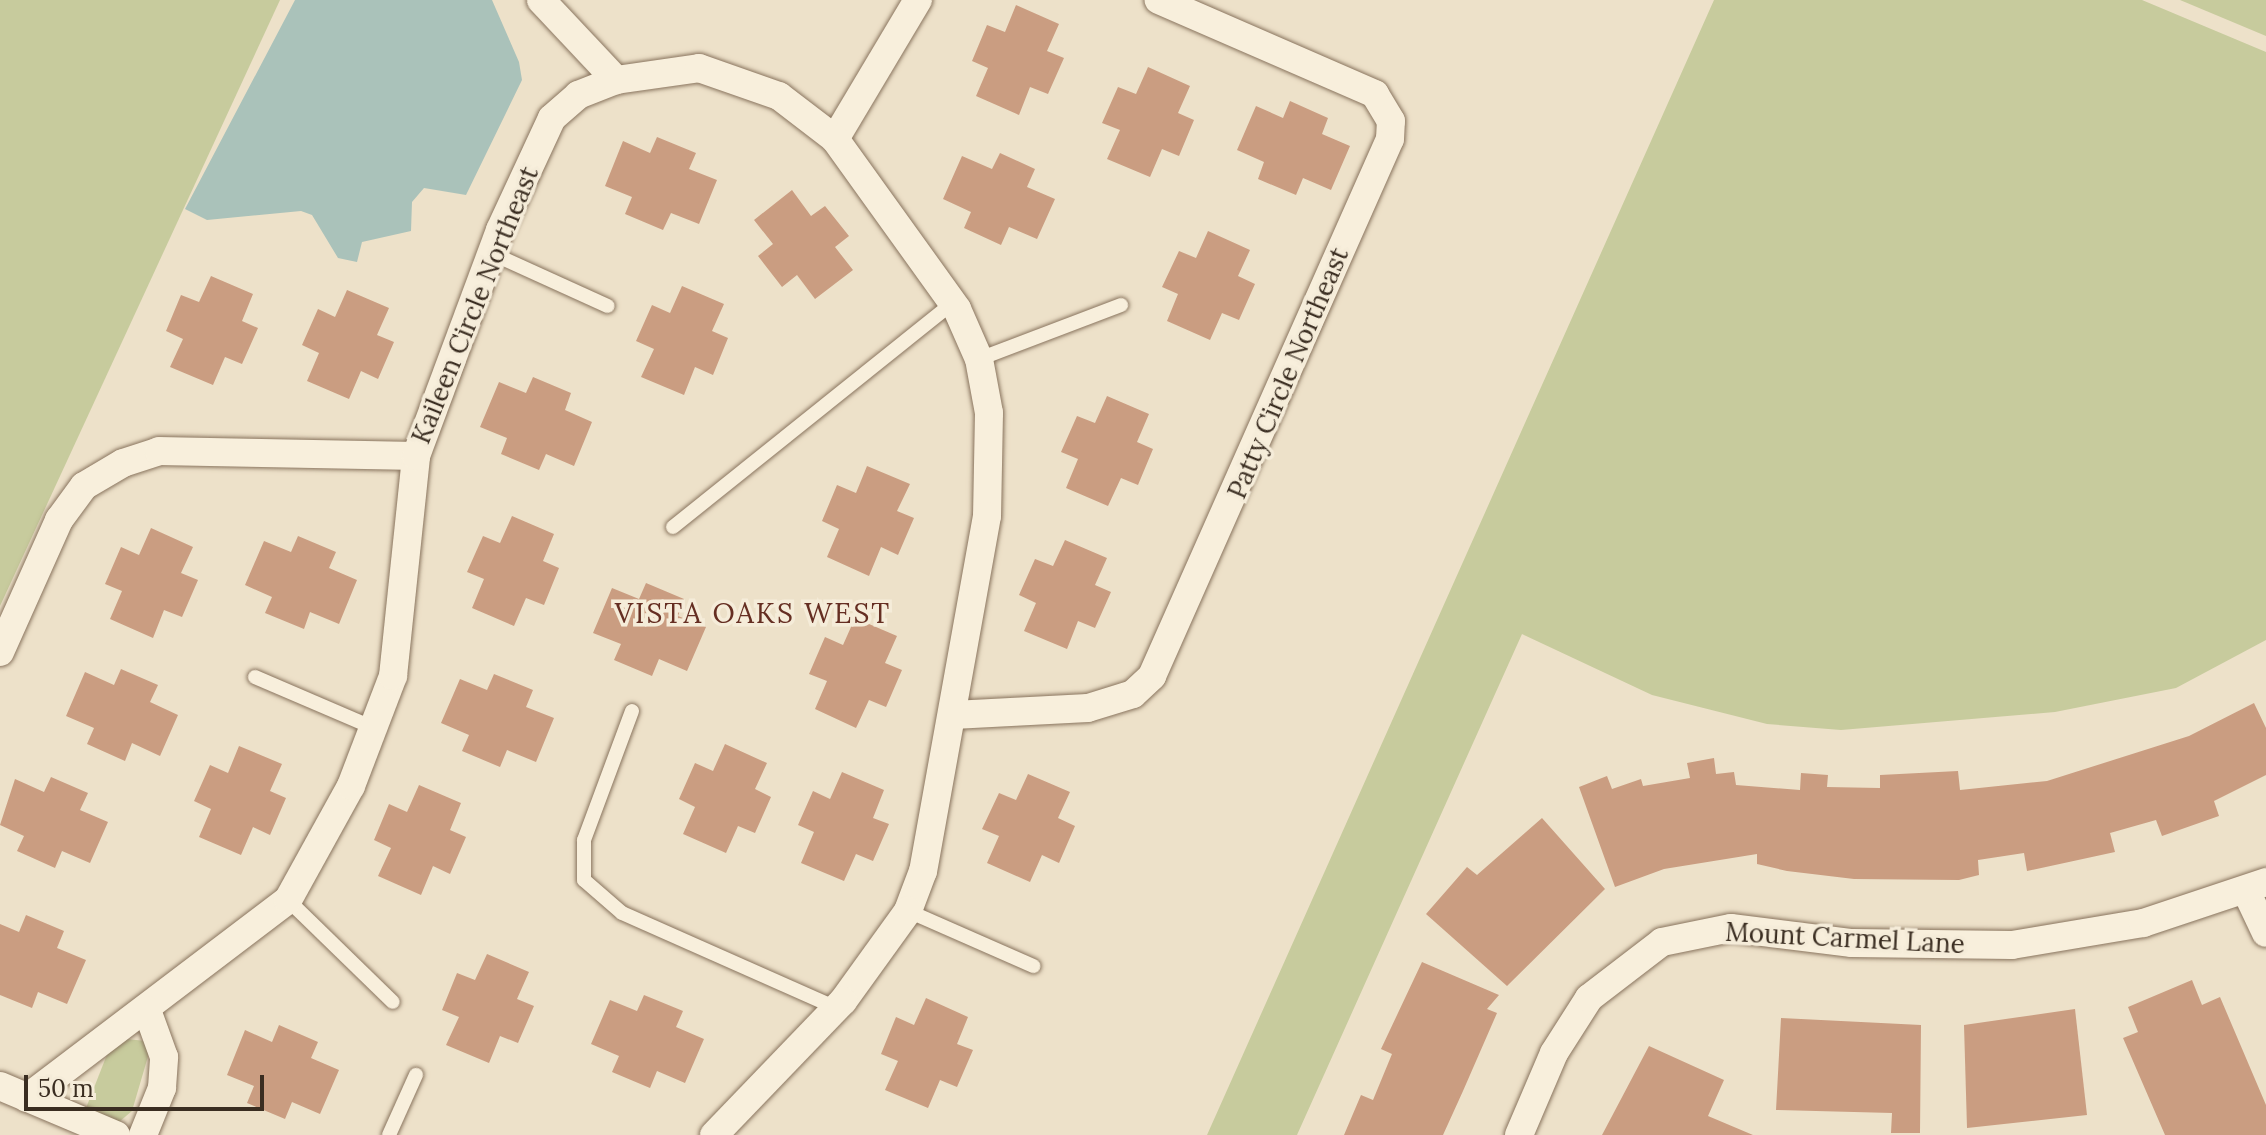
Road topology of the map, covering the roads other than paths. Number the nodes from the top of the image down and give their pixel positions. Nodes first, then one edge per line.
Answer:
1 (541, 0) edge
2 (918, 0) edge
3 (1159, 0) edge
4 (616, 80) junction
5 (835, 139) junction
6 (491, 253) junction
7 (953, 303) junction
8 (1121, 305) dead end
9 (608, 306) dead end
10 (979, 359) junction
11 (416, 456) junction
12 (673, 527) dead end
13 (0, 652) edge
14 (255, 677) dead end
15 (632, 711) dead end
16 (953, 715) junction
17 (374, 728) junction
18 (2257, 887) edge
19 (288, 900) junction
20 (908, 911) junction
21 (2266, 933) edge
22 (1033, 966) dead end
23 (393, 1002) dead end
24 (836, 1008) junction
25 (147, 1010) junction
26 (416, 1075) dead end
27 (0, 1086) edge
28 (27, 1098) junction
29 (719, 1133) edge
30 (116, 1135) edge
31 (143, 1135) edge
32 (389, 1135) edge
33 (1519, 1135) edge

1 - 4 street
2 - 5 street
3 - 16 street, Patty Circle Northeast
4 - 5 street, Kaileen Circle Northeast
4 - 6 street, Kaileen Circle Northeast
5 - 7 street, Kaileen Circle Northeast
6 - 9 lane
6 - 11 street, Kaileen Circle Northeast
7 - 10 street, Kaileen Circle Northeast
7 - 12 lane
8 - 10 lane
10 - 16 street, Kaileen Circle Northeast
11 - 13 street
11 - 17 street, Kaileen Circle Northeast
14 - 17 lane
15 - 24 lane
16 - 20 street, Kaileen Circle Northeast
17 - 19 street, Kaileen Circle Northeast
18 - 21 street
18 - 33 street, Mount Carmel Lane
19 - 23 lane
19 - 25 street, Kaileen Circle Northeast
20 - 22 lane
20 - 24 street, Kaileen Circle Northeast
24 - 29 street, Kaileen Circle Northeast
25 - 28 street, Kaileen Circle Northeast
25 - 31 street
26 - 32 lane
27 - 28 street
28 - 30 street

